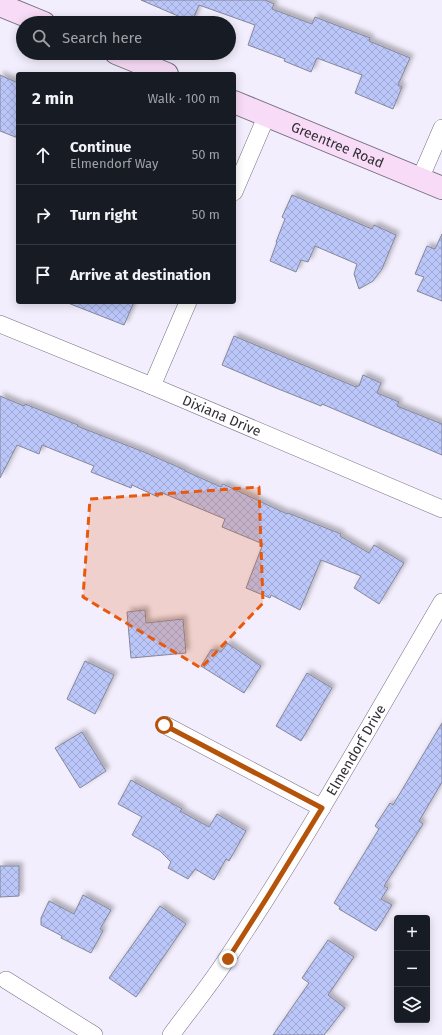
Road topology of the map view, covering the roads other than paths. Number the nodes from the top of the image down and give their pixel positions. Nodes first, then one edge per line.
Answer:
1 (0, 5) edge
2 (27, 16) edge
3 (133, 60) edge
4 (162, 72) edge
5 (236, 103) edge
6 (267, 115) junction
7 (442, 128) edge
8 (420, 179) junction
9 (236, 187) edge
10 (442, 188) edge
11 (187, 304) edge
12 (0, 324) edge
13 (152, 386) junction
14 (442, 509) edge
15 (442, 602) edge
16 (164, 725) dead end
17 (322, 808) junction
18 (6, 980) dead end
19 (94, 1035) edge
20 (171, 1035) edge

1 - 2 street
3 - 4 street
5 - 6 street, Greentree Road
6 - 8 street, Greentree Road
6 - 9 street
7 - 8 street
8 - 10 street, Greentree Road
11 - 13 street
12 - 13 street, Dixiana Drive
13 - 14 street, Dixiana Drive
15 - 17 street, Elmendorf Drive
16 - 17 street
17 - 20 street, Elmendorf Drive
18 - 19 street

